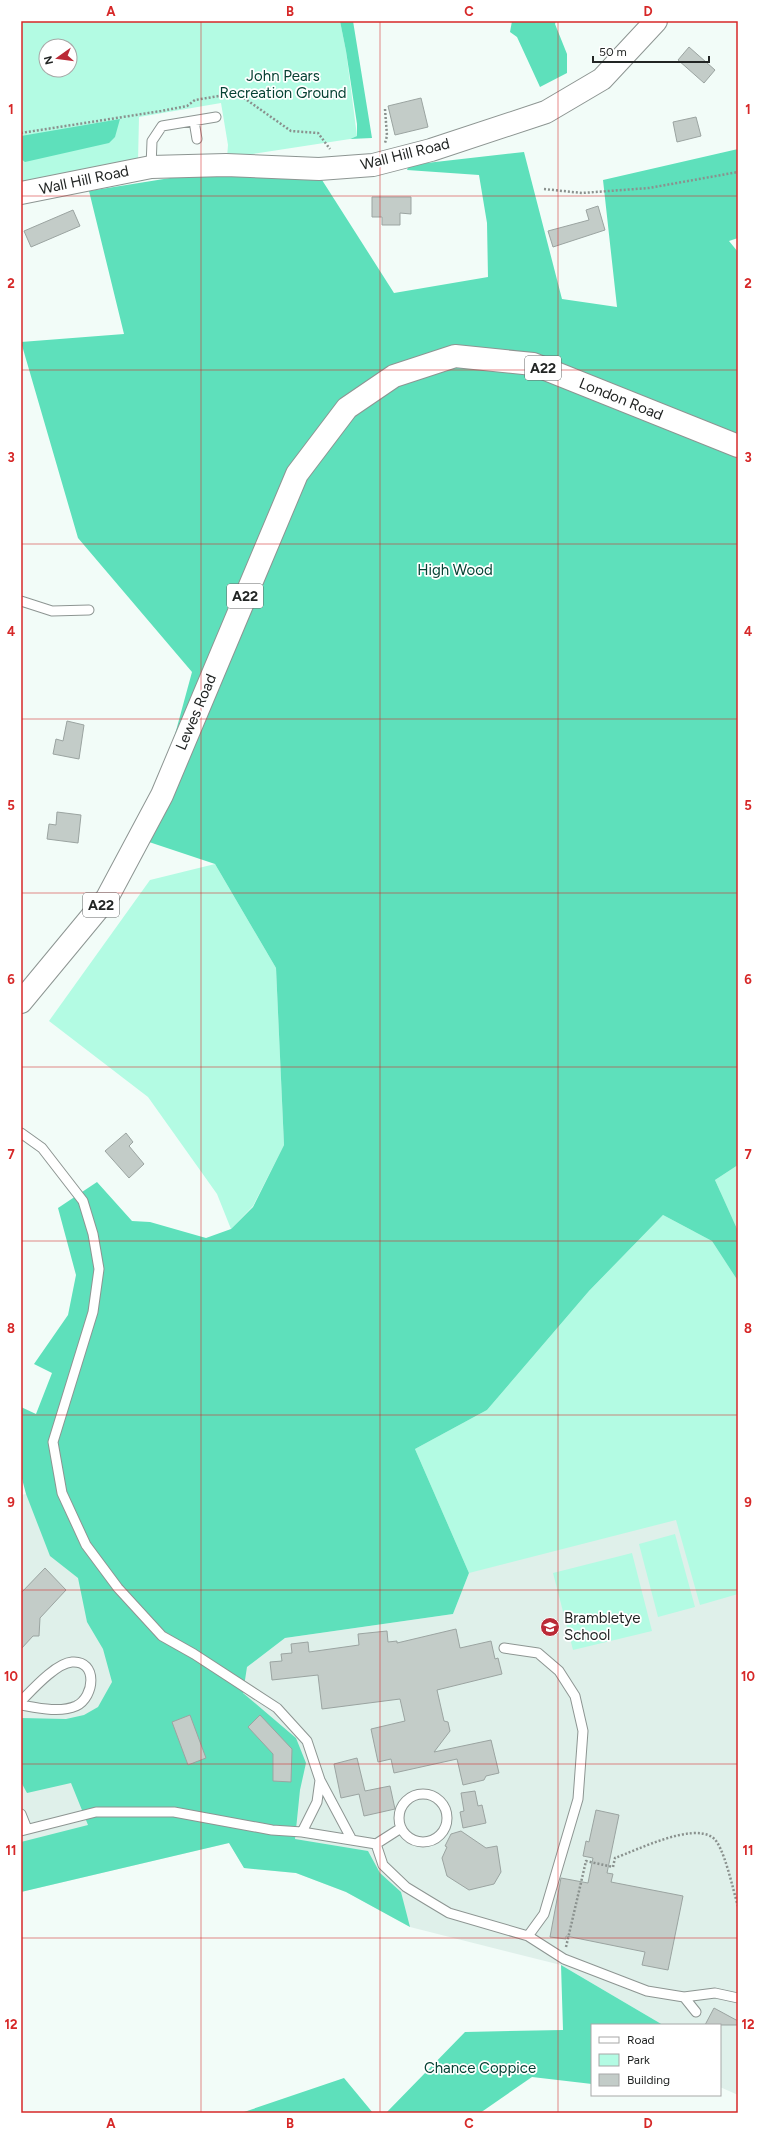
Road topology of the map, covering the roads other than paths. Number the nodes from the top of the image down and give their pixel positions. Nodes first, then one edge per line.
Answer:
1 (656, 21) edge
2 (216, 117) dead end
3 (194, 121) junction
4 (197, 139) dead end
5 (151, 166) junction
6 (21, 193) edge
7 (347, 408) joint
8 (738, 446) edge
9 (21, 601) edge
10 (89, 610) dead end
11 (21, 1002) edge
12 (21, 1133) edge
13 (504, 1648) dead end
14 (21, 1701) edge
15 (21, 1705) edge
16 (320, 1780) junction
17 (21, 1814) edge
18 (401, 1828) junction
19 (24, 1830) edge
20 (302, 1832) junction
21 (352, 1840) junction
22 (376, 1844) junction
23 (528, 1936) junction
24 (684, 1997) junction
25 (738, 1998) edge
26 (696, 2012) dead end

1 - 5 main road, Wall Hill Road
2 - 3 lane
3 - 4 lane
3 - 5 lane
5 - 6 main road, Wall Hill Road
7 - 8 main road, London Road / A22
7 - 11 main road, Lewes Road / A22
9 - 10 lane
12 - 16 lane
13 - 23 lane
14 - 15 lane
16 - 20 lane
16 - 21 lane
17 - 19 lane
18 - 18 lane
18 - 22 lane
19 - 20 lane
20 - 21 lane
21 - 22 lane
22 - 23 lane
23 - 24 lane
24 - 25 lane
24 - 26 lane

